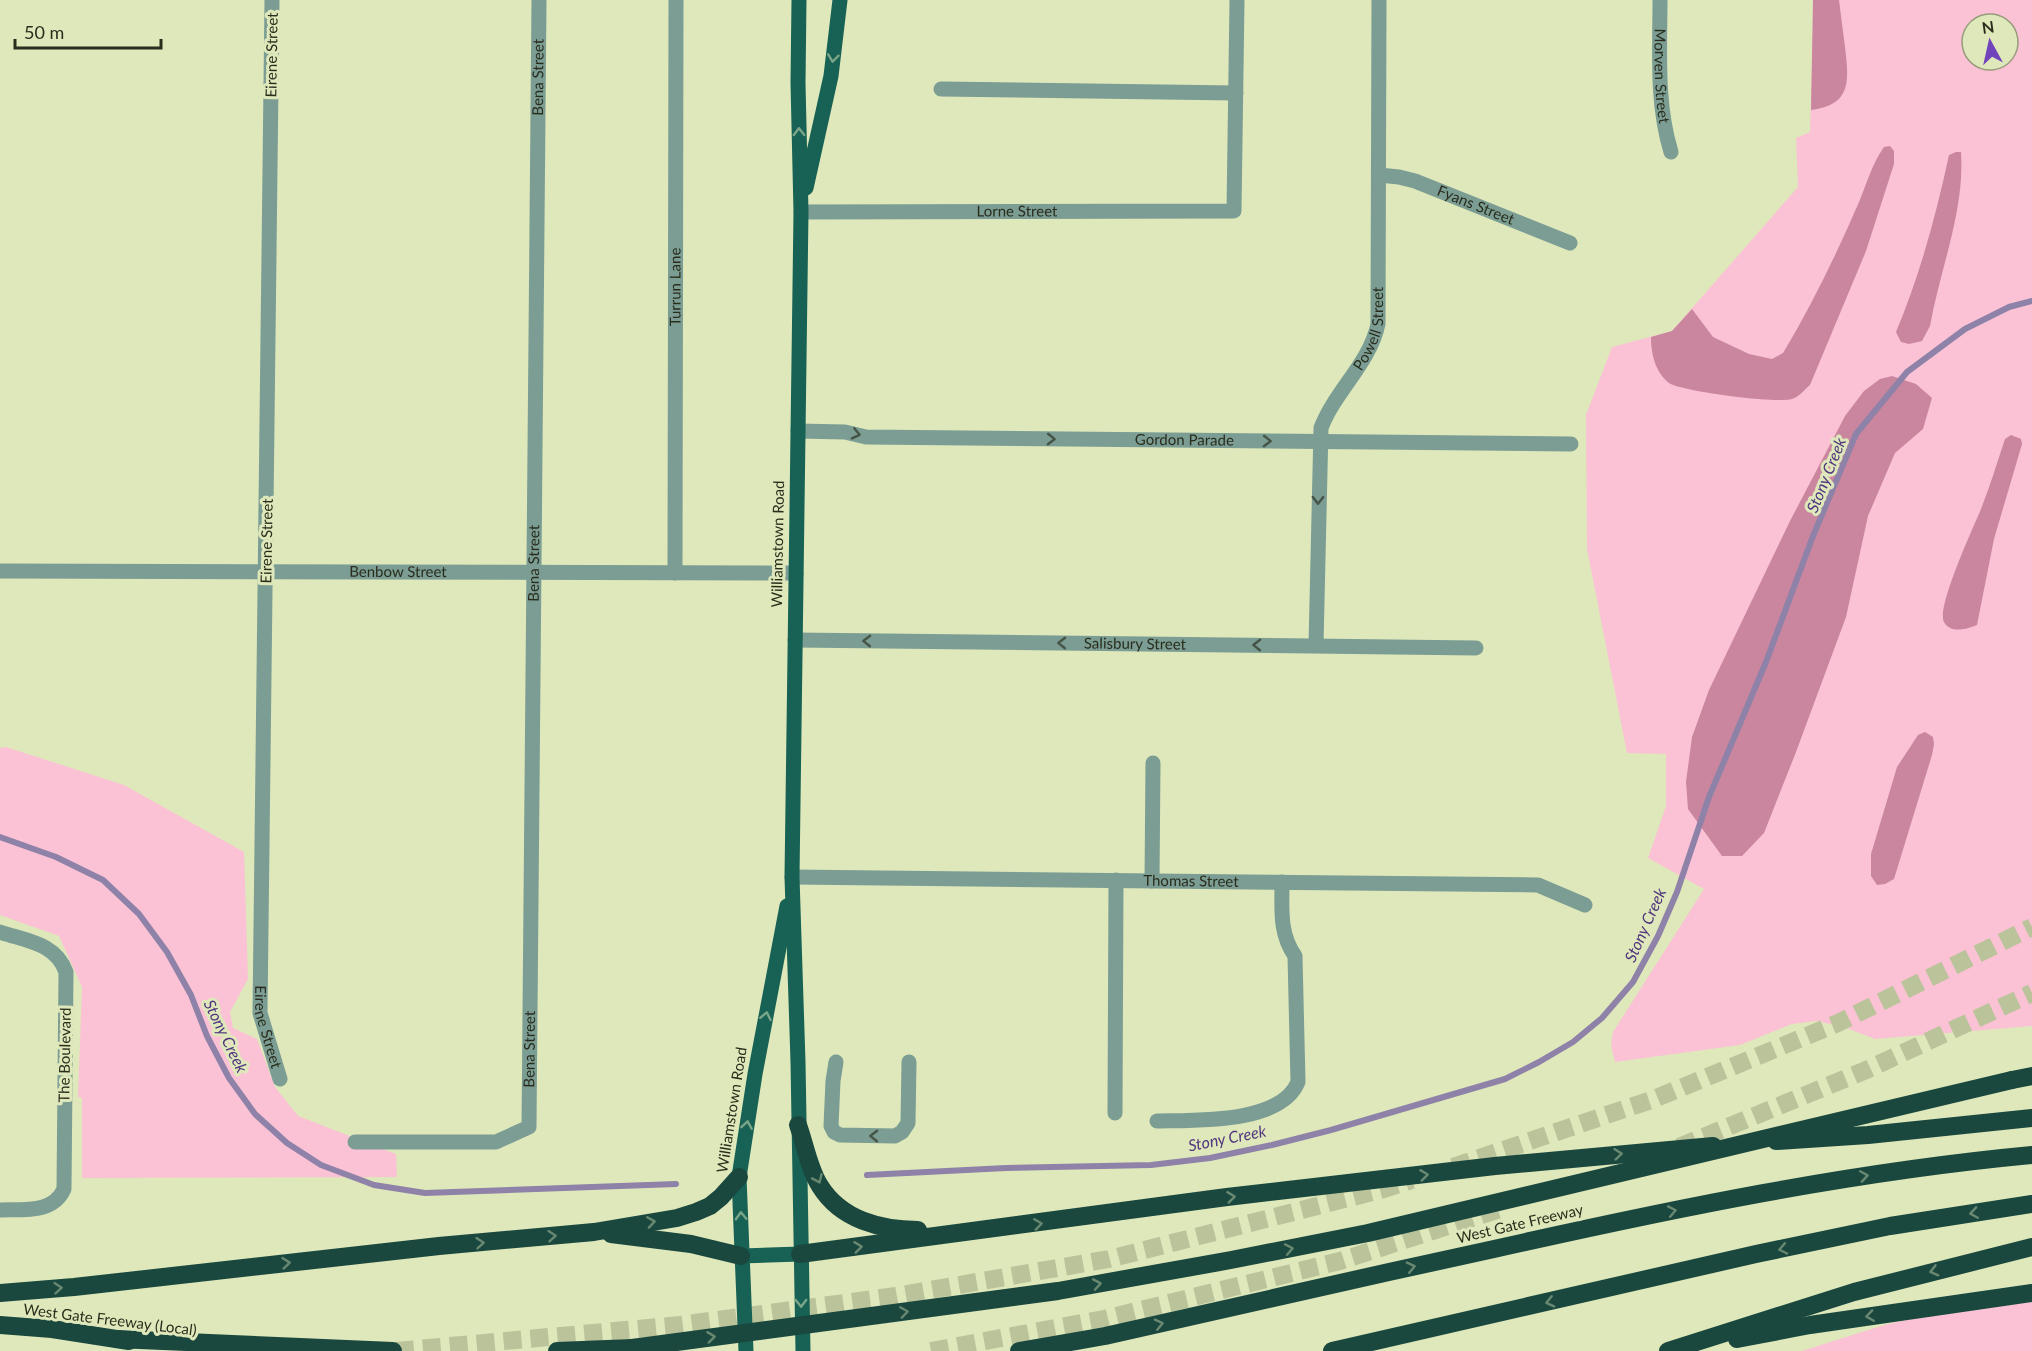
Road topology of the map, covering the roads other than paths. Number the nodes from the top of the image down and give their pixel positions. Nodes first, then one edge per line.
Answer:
1 (272, 0) edge
2 (539, 0) edge
3 (676, 0) edge
4 (799, 0) edge
5 (840, 0) edge
6 (1237, 0) edge
7 (1379, 0) edge
8 (1660, 0) edge
9 (941, 89) dead end
10 (1236, 93) junction
11 (1671, 152) dead end
12 (1379, 175) junction
13 (801, 212) junction
14 (1570, 243) dead end
15 (798, 431) junction
16 (1319, 442) junction
17 (1571, 444) dead end
18 (0, 571) edge
19 (266, 572) junction
20 (533, 572) junction
21 (675, 573) junction
22 (796, 573) junction
23 (795, 640) junction
24 (1316, 645) junction
25 (1476, 648) dead end
26 (1153, 763) dead end
27 (792, 877) junction
28 (1116, 880) junction
29 (1152, 881) junction
30 (1282, 882) junction
31 (1585, 905) dead end
32 (0, 932) edge
33 (836, 1062) dead end
34 (909, 1062) dead end
35 (2032, 1076) edge
36 (280, 1079) dead end
37 (1115, 1113) dead end
38 (2032, 1118) edge
39 (1157, 1121) dead end
40 (798, 1125) junction
41 (355, 1142) dead end
42 (2032, 1155) edge
43 (739, 1177) junction
44 (2032, 1204) edge
45 (0, 1209) edge
46 (594, 1232) junction
47 (980, 1232) junction
48 (2032, 1247) edge
49 (800, 1254) junction
50 (741, 1256) junction
51 (0, 1293) edge
52 (2032, 1293) edge
53 (0, 1325) edge
54 (117, 1339) junction
55 (215, 1351) edge
56 (393, 1351) edge
57 (557, 1351) edge
58 (746, 1351) edge
59 (803, 1351) edge
60 (1020, 1351) edge
61 (1332, 1351) edge
62 (1668, 1351) edge
63 (1677, 1351) edge

1 - 19 street, Eirene Street
2 - 20 street, Bena Street
3 - 21 street, Turrun Lane
13 -> 4 main road, Williamstown Road
5 -> 13 main road, Williamstown Road
6 - 10 street
7 - 12 street, Powell Street
8 - 11 street, Morven Street
9 - 10 street
10 - 13 street, Lorne Street
12 - 14 street, Fyans Street
12 - 16 street, Powell Street
13 - 15 main road, Williamstown Road
15 -> 16 street, Gordon Parade
15 - 22 main road, Williamstown Road
16 - 17 street, Gordon Parade
16 -> 24 street, Powell Street
18 - 19 street, Benbow Street
19 - 20 street, Benbow Street
19 - 36 street, Eirene Street
20 - 21 street, Benbow Street
20 - 41 street, Bena Street
21 - 22 street, Benbow Street
22 - 23 main road, Williamstown Road
24 -> 23 street, Salisbury Street
23 - 27 main road, Williamstown Road
24 - 25 street, Salisbury Street
26 - 29 street
27 - 28 street, Thomas Street
27 - 40 main road, Williamstown Road
43 -> 27 main road, Williamstown Road
28 - 29 street, Thomas Street
28 - 37 street
29 - 30 street, Thomas Street
30 - 31 street, Thomas Street
30 - 39 street
32 - 45 street, The Boulevard
34 -> 33 street
57 -> 35 highway, bridge
47 -> 38 highway
40 -> 47 highway
40 - 49 main road, Williamstown Road
60 -> 42 highway, West Gate Freeway
46 -> 43 highway
50 -> 43 main road, Williamstown Road
44 -> 61 highway
46 - 50 highway
51 -> 46 highway
49 -> 47 highway
48 -> 62 highway
49 - 50 main road
49 -> 59 main road, Williamstown Road
50 - 58 main road, Williamstown Road
52 -> 63 highway
53 - 54 highway, West Gate Freeway (Local)
54 - 55 highway, West Gate Freeway (Local)
54 - 56 highway

